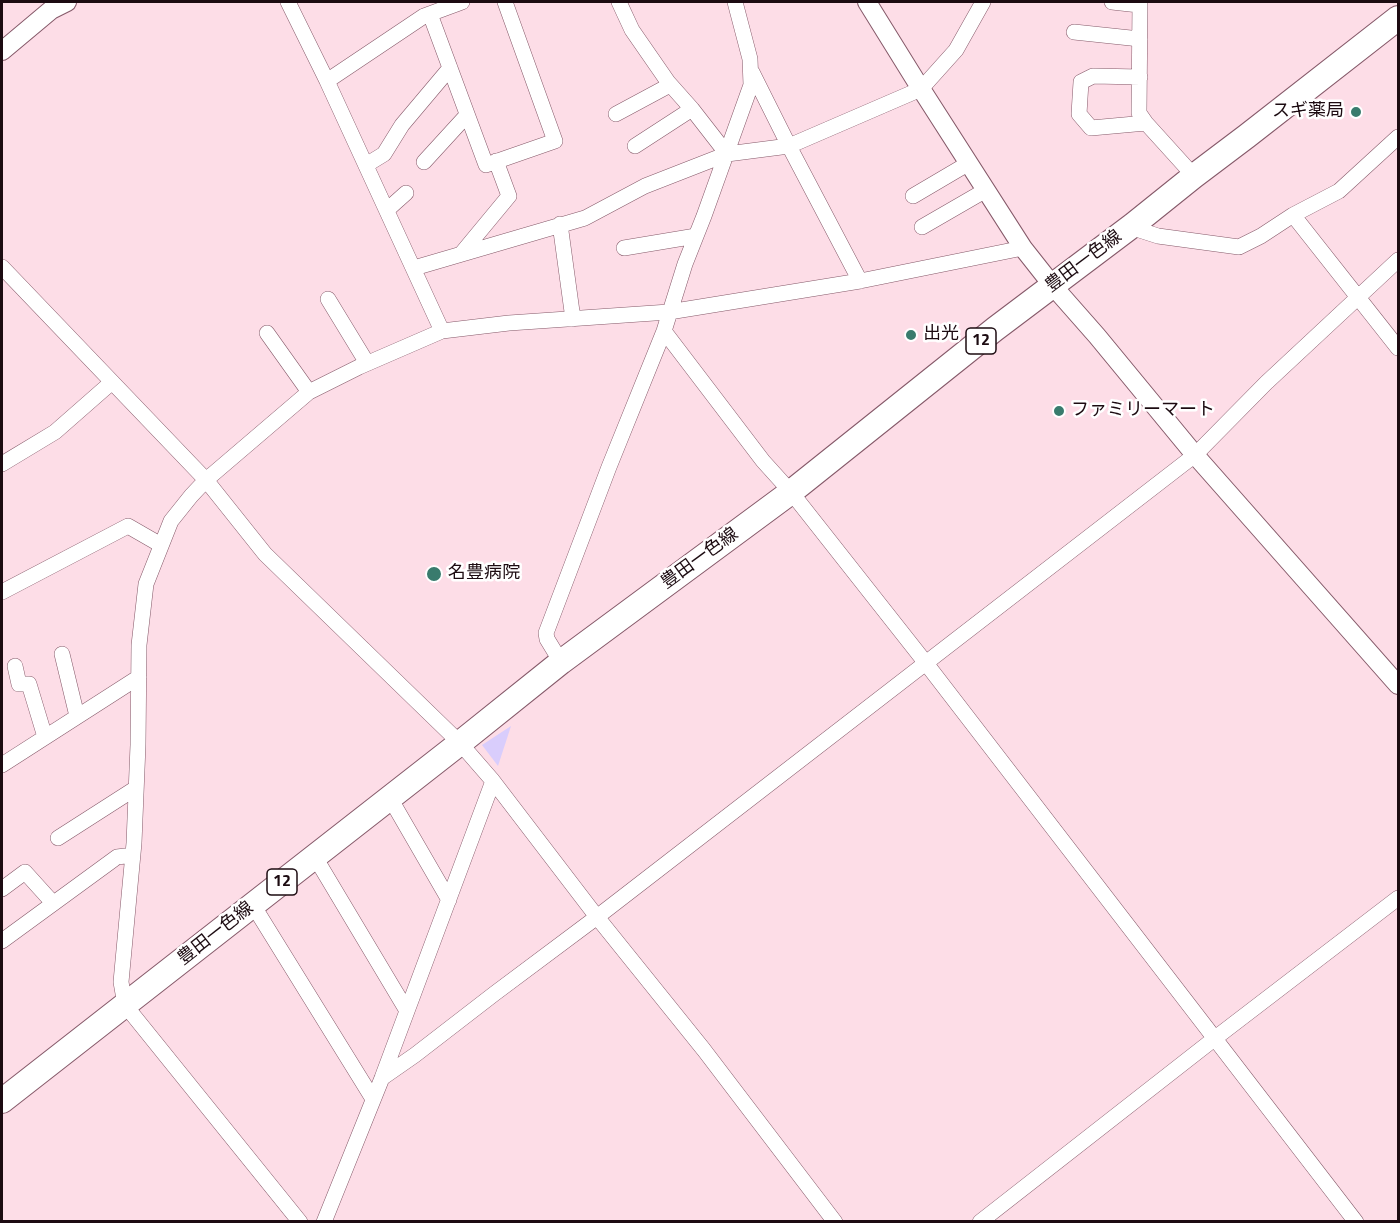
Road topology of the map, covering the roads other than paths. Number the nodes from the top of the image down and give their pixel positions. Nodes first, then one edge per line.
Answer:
1 (67, 2) edge
2 (288, 2) edge
3 (462, 2) edge
4 (505, 2) edge
5 (619, 2) edge
6 (735, 2) edge
7 (867, 2) edge
8 (983, 2) edge
9 (1112, 2) edge
10 (1140, 3) edge
11 (430, 14) junction
12 (1398, 18) edge
13 (1074, 32) dead end
14 (1140, 39) junction
15 (2, 51) edge
16 (750, 67) junction
17 (450, 68) junction
18 (1140, 77) junction
19 (327, 81) junction
20 (670, 85) junction
21 (921, 89) junction
22 (692, 109) junction
23 (616, 114) dead end
24 (467, 115) junction
25 (1146, 123) junction
26 (1398, 137) edge
27 (635, 146) dead end
28 (789, 146) junction
29 (727, 154) junction
30 (496, 161) junction
31 (424, 162) dead end
32 (969, 163) junction
33 (366, 165) junction
34 (1194, 176) junction
35 (986, 190) junction
36 (406, 193) dead end
37 (913, 196) dead end
38 (387, 210) junction
39 (1293, 215) junction
40 (560, 224) junction
41 (922, 227) dead end
42 (1130, 227) junction
43 (696, 236) junction
44 (624, 248) dead end
45 (1023, 248) junction
46 (461, 254) junction
47 (1398, 261) edge
48 (2, 267) edge
49 (414, 268) junction
50 (860, 281) junction
51 (1053, 286) junction
52 (1358, 298) junction
53 (328, 299) dead end
54 (669, 312) junction
55 (573, 319) junction
56 (442, 331) junction
57 (664, 331) junction
58 (267, 333) dead end
59 (1398, 348) edge
60 (367, 363) junction
61 (112, 381) junction
62 (309, 392) junction
63 (1195, 455) junction
64 (2, 464) edge
65 (206, 480) junction
66 (791, 492) junction
67 (161, 545) junction
68 (2, 592) edge
69 (62, 654) dead end
70 (561, 662) junction
71 (925, 662) junction
72 (15, 666) dead end
73 (139, 677) junction
74 (1398, 685) edge
75 (77, 716) junction
76 (45, 737) junction
77 (460, 743) junction
78 (2, 765) edge
79 (493, 781) junction
80 (136, 788) junction
81 (390, 798) junction
82 (58, 838) dead end
83 (133, 855) junction
84 (315, 856) junction
85 (2, 889) edge
86 (1398, 898) edge
87 (449, 900) junction
88 (53, 903) junction
89 (254, 905) junction
90 (597, 917) junction
91 (2, 941) edge
92 (125, 1005) junction
93 (407, 1011) junction
94 (1214, 1039) junction
95 (382, 1078) junction
96 (373, 1099) junction
97 (2, 1101) edge
98 (300, 1221) edge
99 (324, 1221) edge
100 (835, 1221) edge
101 (980, 1221) edge
102 (1356, 1221) edge

1 - 15 street
2 - 19 street
3 - 11 street
4 - 30 street
5 - 20 street
6 - 16 street
7 - 21 street
8 - 21 street
9 - 10 street
10 - 14 street
11 - 17 street
11 - 19 street
12 - 34 main road, 豊田一色線 / 12
13 - 14 street
14 - 18 street
16 - 28 street
16 - 29 street
17 - 24 street
17 - 33 street
18 - 25 street
18 - 25 street
19 - 33 street
20 - 22 street
20 - 23 street
21 - 28 street
21 - 32 street
22 - 27 street
22 - 29 street
24 - 30 street
24 - 31 street
25 - 34 street
26 - 39 street
28 - 29 street
28 - 50 street
29 - 40 street
29 - 43 street
30 - 46 street
32 - 35 street
32 - 37 street
33 - 38 street
34 - 42 main road, 豊田一色線 / 12
35 - 41 street
35 - 45 street
36 - 38 street
38 - 49 street
39 - 42 street
39 - 52 street
40 - 46 street
40 - 55 street
42 - 51 main road, 豊田一色線 / 12
43 - 44 street
43 - 54 street
45 - 50 street
45 - 51 street
46 - 49 street
47 - 52 street
48 - 61 street
49 - 56 street
50 - 54 street
51 - 63 street
51 - 66 main road, 豊田一色線 / 12
52 - 59 street
52 - 63 street
53 - 60 street
54 - 55 street
54 - 57 street
55 - 56 street
56 - 60 street
57 - 66 street
57 - 70 street
58 - 62 street
60 - 62 street
61 - 64 street
61 - 65 street
62 - 65 street
63 - 71 street
63 - 74 street
65 - 67 street
65 - 77 street
66 - 70 main road, 豊田一色線 / 12
66 - 71 street
67 - 68 street
67 - 73 street
69 - 75 street
70 - 77 main road, 豊田一色線 / 12
71 - 90 street
71 - 94 street
72 - 76 street
73 - 75 street
73 - 80 street
75 - 76 street
76 - 78 street
77 - 79 street
77 - 81 main road, 豊田一色線 / 12
79 - 87 street
79 - 90 street
80 - 82 street
80 - 83 street
81 - 84 main road, 豊田一色線 / 12
81 - 87 street
83 - 88 street
83 - 92 street
84 - 89 main road, 豊田一色線 / 12
84 - 93 street
85 - 88 street
86 - 94 street
87 - 93 street
88 - 91 street
89 - 92 main road, 豊田一色線 / 12
89 - 96 street
90 - 95 street
90 - 100 street
92 - 97 main road, 豊田一色線 / 12
92 - 98 street
93 - 95 street
94 - 101 street
94 - 102 street
95 - 96 street
96 - 99 street

